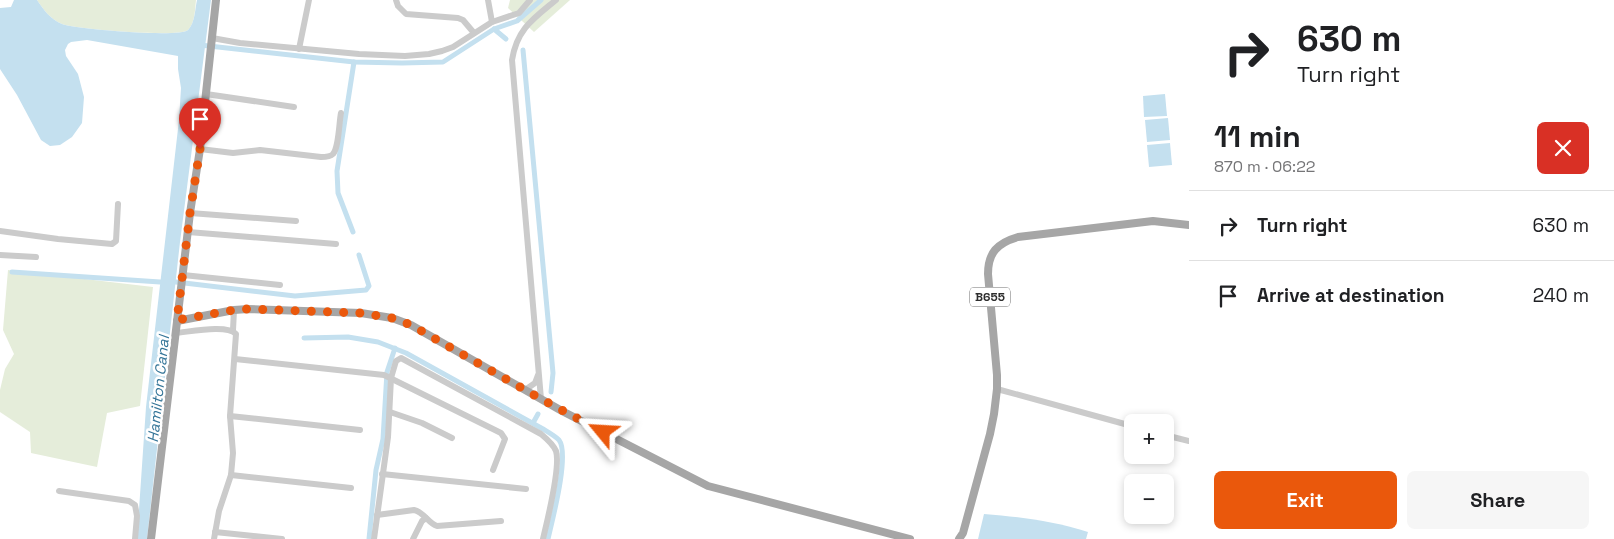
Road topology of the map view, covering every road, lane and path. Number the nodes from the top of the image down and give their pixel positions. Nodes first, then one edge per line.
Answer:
1 (216, 0) edge
2 (309, 0) edge
3 (396, 0) edge
4 (488, 0) edge
5 (530, 0) edge
6 (556, 0) edge
7 (492, 22) junction
8 (474, 32) junction
9 (212, 40) junction
10 (299, 49) junction
11 (206, 94) junction
12 (294, 107) dead end
13 (340, 112) dead end
14 (200, 149) junction
15 (118, 204) dead end
16 (190, 213) junction
17 (296, 220) dead end
18 (1189, 224) edge
19 (0, 231) edge
20 (188, 232) junction
21 (336, 244) dead end
22 (0, 255) edge
23 (36, 257) dead end
24 (183, 276) junction
25 (280, 285) dead end
26 (234, 310) junction
27 (177, 320) junction
28 (233, 330) junction
29 (175, 333) junction
30 (234, 359) junction
31 (539, 372) junction
32 (388, 377) junction
33 (997, 389) junction
34 (525, 390) junction
35 (541, 399) junction
36 (390, 412) junction
37 (230, 416) junction
38 (1124, 424) edge
39 (360, 430) dead end
40 (1174, 437) edge
41 (452, 438) dead end
42 (1189, 441) edge
43 (493, 470) dead end
44 (382, 474) junction
45 (231, 475) junction
46 (352, 488) dead end
47 (526, 489) dead end
48 (59, 491) dead end
49 (377, 515) junction
50 (426, 518) junction
51 (501, 521) dead end
52 (215, 536) edge
53 (962, 537) edge
54 (135, 539) edge
55 (151, 539) edge
56 (282, 539) edge
57 (374, 539) edge
58 (414, 539) edge
59 (543, 539) edge
60 (910, 539) edge

1 - 9 main road
2 - 10 street
3 - 8 street
4 - 7 street
5 - 7 street
6 - 31 street
7 - 8 street
8 - 10 street
9 - 10 street
9 - 11 main road
11 - 12 street
11 - 14 main road
13 - 14 street
14 - 16 main road
15 - 19 street
16 - 17 street
16 - 20 main road
18 - 33 main road, B655
20 - 21 street
20 - 24 main road
22 - 23 street
24 - 25 street
24 - 27 main road
26 - 27 main road
26 - 28 street
26 - 34 main road
27 - 29 main road
28 - 29 street
28 - 30 street
29 - 55 main road
30 - 32 street
30 - 37 street
31 - 34 street
31 - 35 street
32 - 36 street
32 - 43 street
32 - 59 street
33 - 38 street
33 - 53 main road, B655
34 - 35 main road
35 - 60 main road
36 - 41 street
36 - 44 street
37 - 39 street
37 - 45 street
40 - 42 street
44 - 47 street
44 - 49 street
45 - 46 street
45 - 52 street
48 - 54 street
49 - 50 street
49 - 57 street
50 - 51 street
50 - 58 street
52 - 56 street

